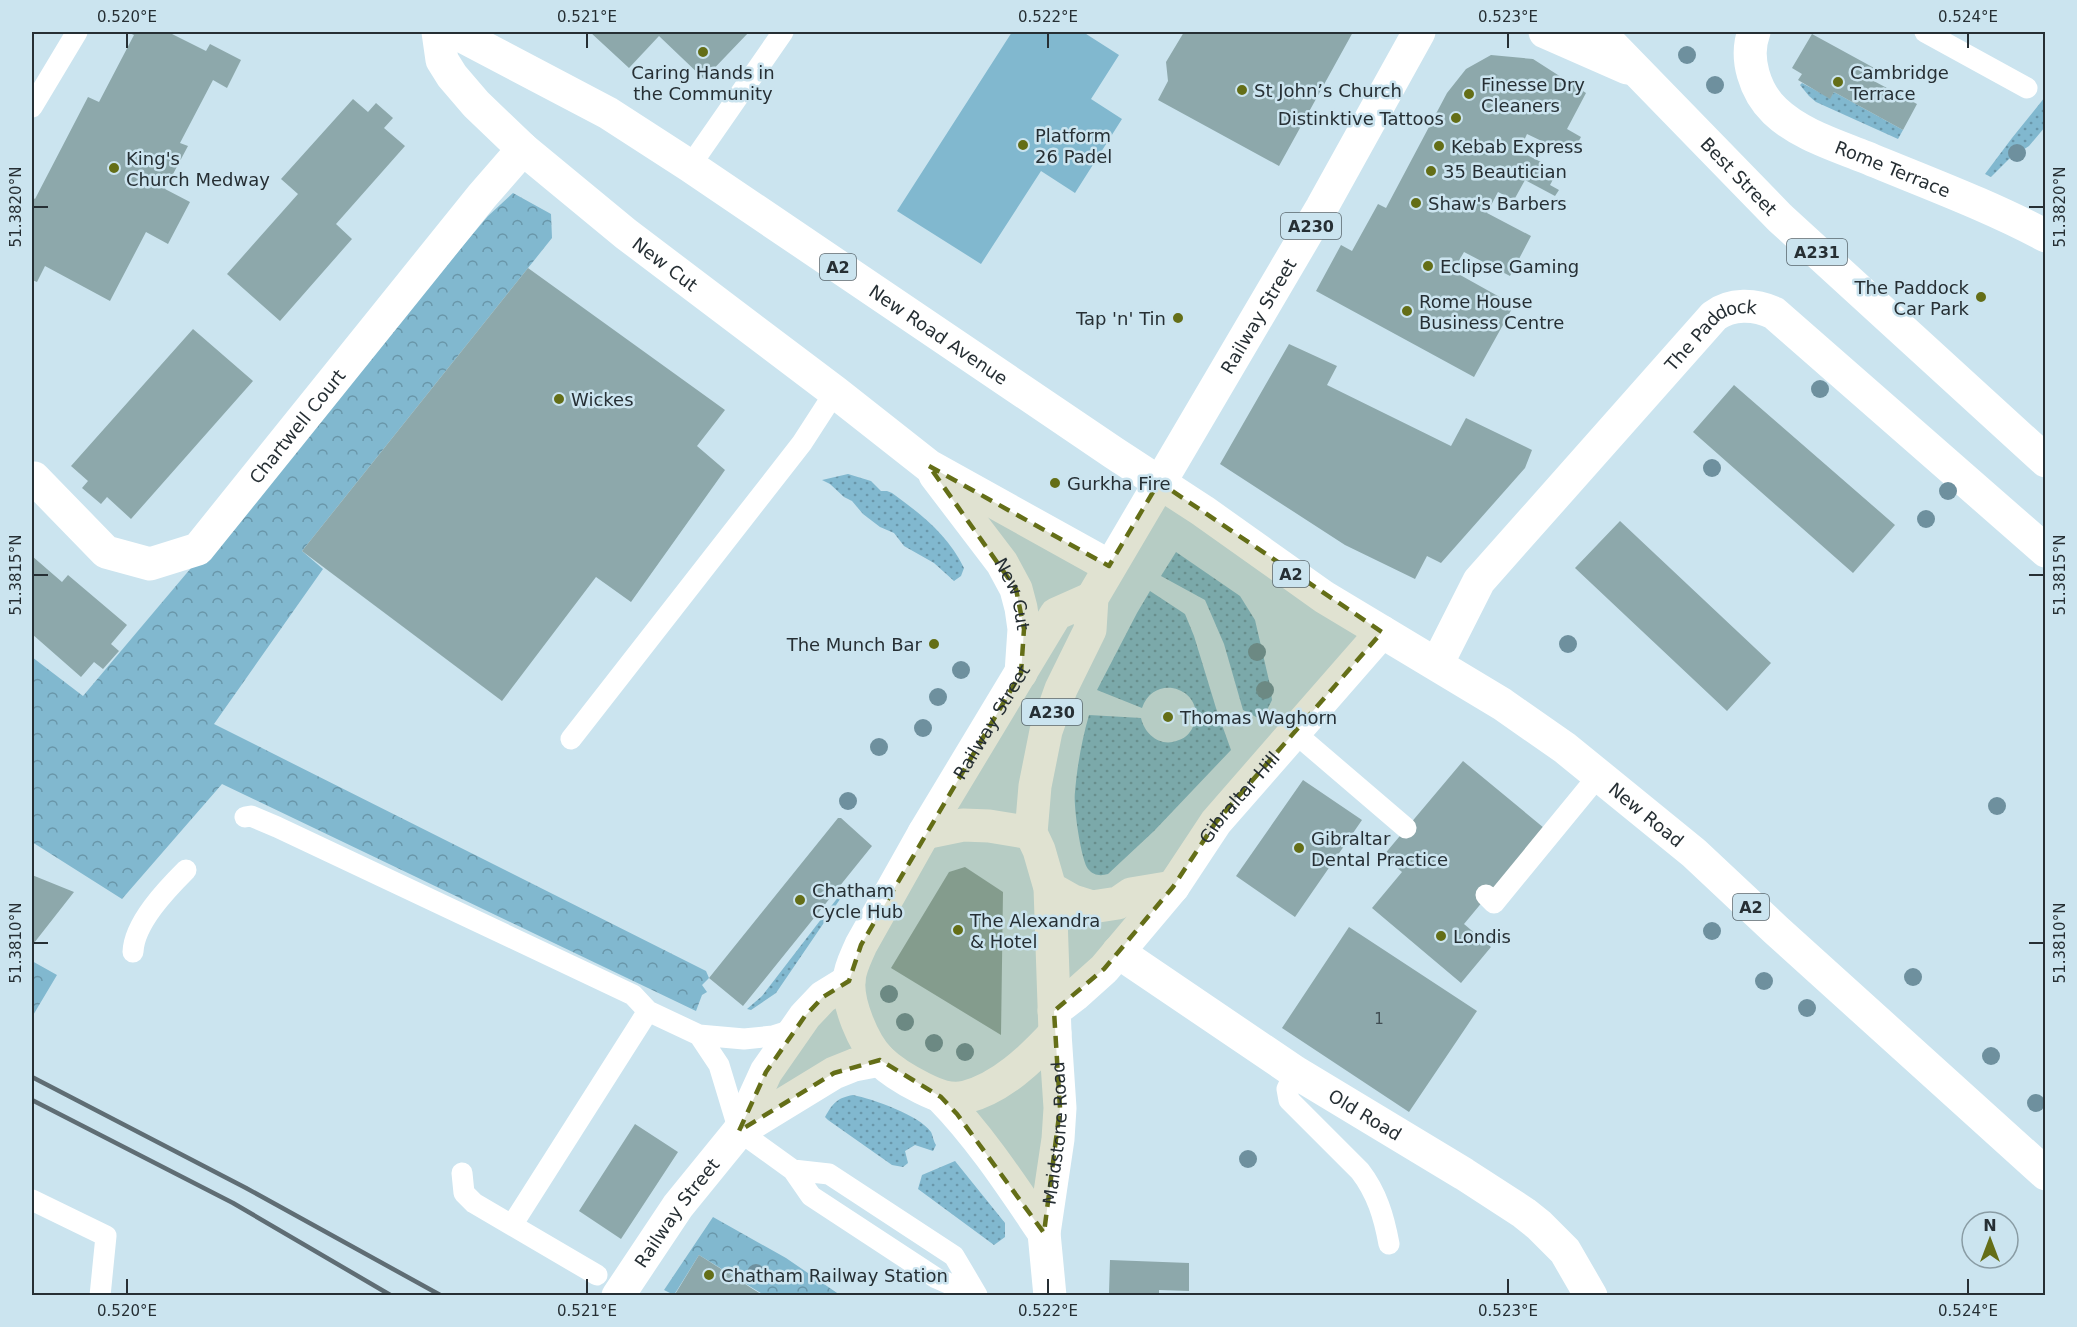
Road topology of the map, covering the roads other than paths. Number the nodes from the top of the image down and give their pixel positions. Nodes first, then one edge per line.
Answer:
1 (78, 32) edge
2 (438, 32) edge
3 (454, 32) edge
4 (783, 32) edge
5 (1419, 32) edge
6 (1545, 32) edge
7 (1599, 32) edge
8 (1754, 32) edge
9 (1925, 32) edge
10 (1640, 74) junction
11 (2027, 88) dead end
12 (32, 107) edge
13 (523, 149) junction
14 (690, 166) junction
15 (2046, 236) edge
16 (835, 392) junction
17 (2046, 461) edge
18 (929, 466) junction
19 (34, 478) dead end
20 (1203, 511) joint
21 (2046, 551) edge
22 (1109, 566) junction
23 (1092, 598) junction
24 (1382, 632) junction
25 (1437, 664) junction
26 (1022, 673) junction
27 (1295, 733) junction
28 (571, 738) dead end
29 (1599, 775) junction
30 (245, 817) dead end
31 (1406, 828) dead end
32 (924, 833) junction
33 (1031, 833) junction
34 (186, 870) dead end
35 (1173, 887) junction
36 (1050, 888) junction
37 (1486, 895) dead end
38 (133, 952) dead end
39 (1118, 952) junction
40 (849, 981) junction
41 (648, 1011) junction
42 (1054, 1022) junction
43 (795, 1029) junction
44 (699, 1035) junction
45 (880, 1060) junction
46 (1295, 1072) junction
47 (941, 1097) junction
48 (739, 1131) junction
49 (793, 1170) junction
50 (462, 1173) dead end
51 (2046, 1174) edge
52 (32, 1200) edge
53 (512, 1226) junction
54 (1044, 1233) junction
55 (1389, 1244) dead end
56 (608, 1286) edge
57 (977, 1295) edge
58 (100, 1296) edge
59 (1050, 1296) edge
60 (1591, 1296) edge

1 - 12 lane
2 - 13 main road, New Cut
3 - 14 main road, New Road Avenue / A2
4 - 14 lane
5 - 22 main road, Railway Street / A230
6 - 10 main road
7 - 10 main road, Best Street / A231
8 - 15 main road, Rome Terrace
9 - 11 lane
10 - 17 main road, Best Street / A231
13 - 16 main road, New Cut
13 - 19 main road, Chartwell Court
14 - 20 main road, New Road Avenue / A2
16 - 18 main road, New Cut
16 - 28 lane
18 - 22 main road, New Cut
18 - 26 main road, New Cut
20 - 24 main road, New Road / A2
21 - 25 main road, The Paddock
22 - 23 main road, Railway Street / A230
23 - 26 main road, Railway Street / A230
23 - 33 main road, Railway Street / A230
24 - 25 main road, New Road / A2
24 - 27 main road, Gibraltar Hill
25 - 29 main road, New Road / A2
26 - 32 main road, Railway Street / A230
27 - 31 lane
27 - 35 main road, Gibraltar Hill
29 - 37 lane
29 - 51 main road, New Road / A2
30 - 41 lane
32 - 33 main road
32 - 40 main road, Railway Street
33 - 36 main road, Maidstone Road
34 - 38 lane
35 - 36 main road
35 - 39 main road, Gibraltar Hill
36 - 42 main road, Maidstone Road
39 - 42 main road, Gibraltar Hill
39 - 46 main road, Old Road
40 - 43 main road, Railway Street
40 - 45 main road
41 - 44 lane
41 - 53 lane
42 - 47 main road, Gibraltar Hill
42 - 54 main road, Maidstone Road
43 - 44 lane
43 - 48 main road, Railway Street
44 - 48 lane
45 - 47 main road
45 - 48 main road, Railway Street
46 - 55 lane
46 - 60 main road, Old Road
47 - 54 main road, Maidstone Road
48 - 49 lane
48 - 56 main road, Railway Street
49 - 57 lane
49 - 57 lane
50 - 53 lane
52 - 58 lane
53 - 56 lane
54 - 59 main road, Maidstone Road

